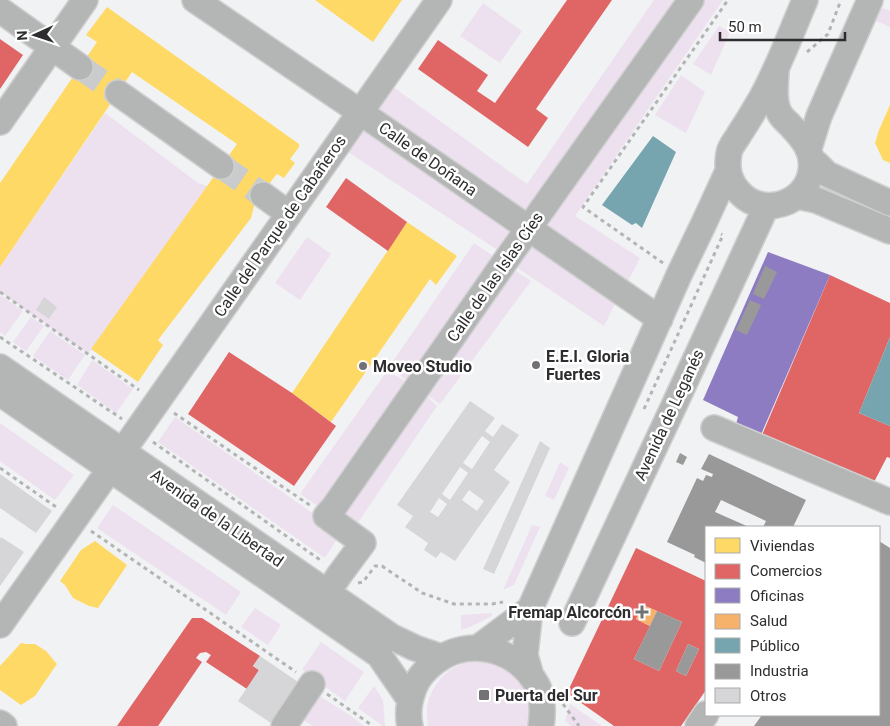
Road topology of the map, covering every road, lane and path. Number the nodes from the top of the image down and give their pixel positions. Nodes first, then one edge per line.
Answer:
1 (85, 0) edge
2 (195, 0) edge
3 (439, 0) edge
4 (691, 0) edge
5 (728, 0) edge
6 (805, 0) edge
7 (841, 0) edge
8 (870, 0) edge
9 (0, 10) edge
10 (51, 47) junction
11 (807, 52) dead end
12 (80, 67) tunnel mouth
13 (776, 69) junction
14 (118, 93) tunnel mouth
15 (360, 112) junction
16 (0, 122) edge
17 (741, 133) junction
18 (805, 146) junction
19 (221, 166) tunnel mouth
20 (728, 171) junction
21 (263, 196) tunnel mouth
22 (797, 196) junction
23 (756, 203) junction
24 (890, 203) edge
25 (289, 214) junction
26 (704, 223) junction
27 (529, 228) junction
28 (890, 231) edge
29 (679, 275) junction
30 (0, 292) edge
31 (660, 319) junction
32 (0, 338) edge
33 (0, 367) edge
34 (139, 390) dead end
35 (0, 393) edge
36 (172, 412) dead end
37 (714, 428) dead end
38 (138, 430) junction
39 (116, 460) junction
40 (0, 468) edge
41 (890, 502) edge
42 (326, 516) junction
43 (74, 520) junction
44 (334, 583) junction
45 (530, 609) junction
46 (572, 623) dead end
47 (0, 625) edge
48 (479, 647) junction
49 (441, 657) junction
50 (531, 676) junction
51 (312, 684) junction
52 (559, 699) dead end
53 (410, 700) junction
54 (705, 716) edge
55 (0, 723) edge
56 (4, 726) edge
57 (284, 726) edge
58 (373, 726) edge
59 (410, 726) edge
60 (541, 726) edge
61 (578, 726) edge
62 (698, 726) edge

1 - 10 street
2 - 15 street, Calle de Doñana
3 - 15 street, Calle del Parque de Cabañeros
4 - 27 street, Calle de las Islas Cíes
5 - 29 path
6 - 13 street
7 - 11 path
8 - 18 street
9 - 10 street
10 - 12 street
10 - 16 street
13 - 17 street
13 - 18 street
14 - 19 street
15 - 25 street, Calle del Parque de Cabañeros
15 - 27 street, Calle de Doñana
17 - 18 street
17 - 20 street
18 - 22 street
18 - 24 street
20 - 23 street
20 - 26 street
21 - 25 street
22 - 23 street
22 - 28 street
23 - 26 street
23 - 46 street, Avenida de Leganés
25 - 38 street, Calle del Parque de Cabañeros
26 - 29 street
27 - 31 street, Calle de Doñana
27 - 42 street, Calle de las Islas Cíes
29 - 31 street
30 - 34 path
31 - 45 street
32 - 38 path
33 - 39 street, Avenida de la Libertad
35 - 39 street, Avenida de la Libertad
36 - 42 path
37 - 41 street
38 - 39 street, Calle del Parque de Cabañeros
38 - 44 path
39 - 43 street, Calle del Parque de Cabañeros
39 - 44 street, Avenida de la Libertad
39 - 53 street, Avenida de la Libertad
40 - 43 path
42 - 44 street
43 - 47 street, Calle del Parque de Cabañeros
43 - 51 path
44 - 45 path
44 - 49 street, Avenida de la Libertad
45 - 48 street
45 - 50 street
48 - 49 street
48 - 50 street
49 - 53 street
50 - 60 street
51 - 57 street
51 - 58 path
52 - 61 path
53 - 59 street
54 - 62 street
55 - 56 street

